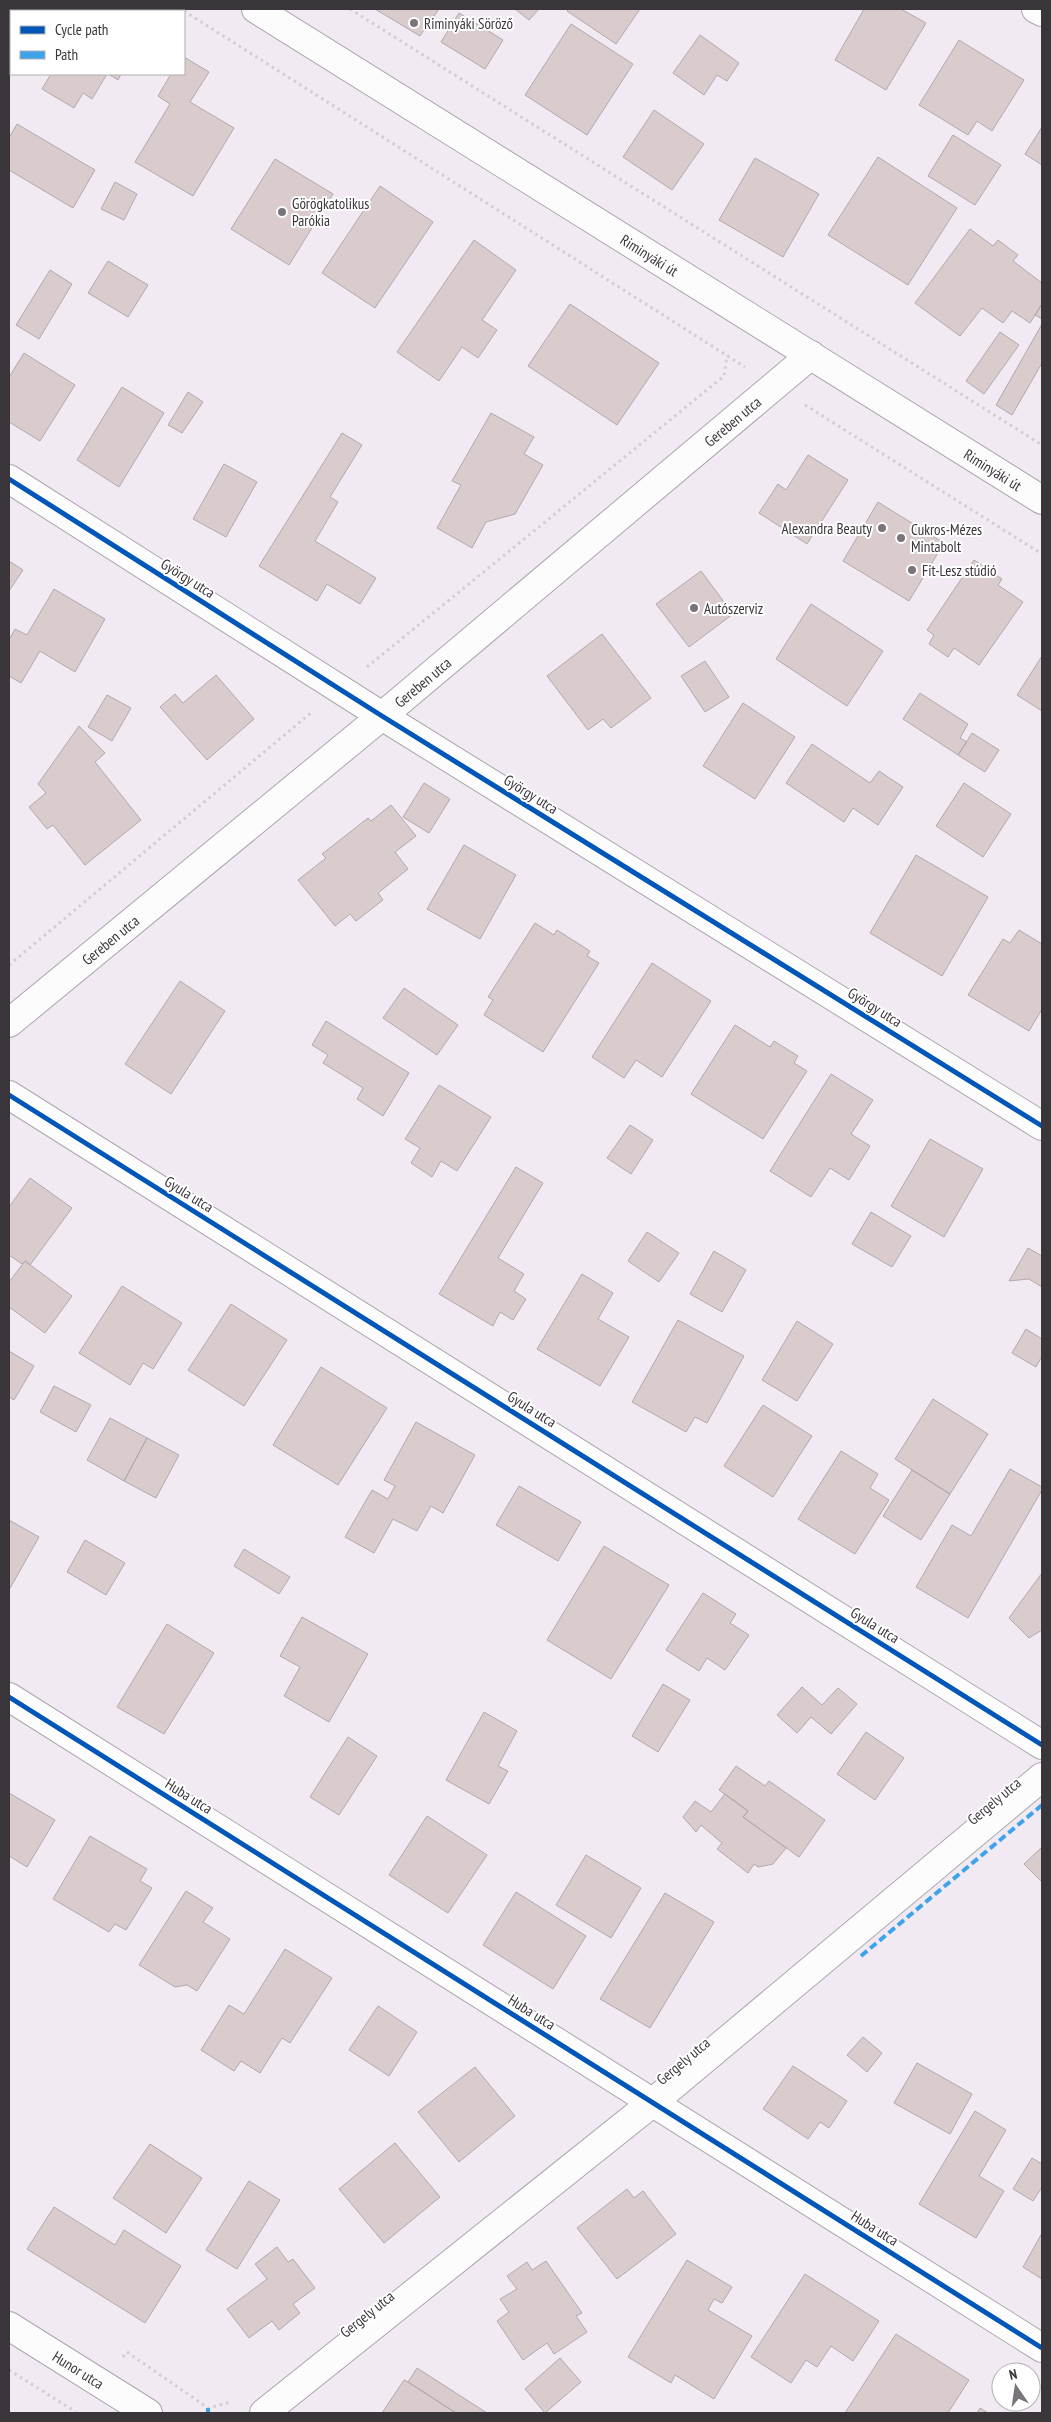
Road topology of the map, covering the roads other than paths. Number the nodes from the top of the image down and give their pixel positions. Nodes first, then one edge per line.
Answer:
1 (256, 9) edge
2 (1036, 9) edge
3 (1042, 12) edge
4 (810, 355) junction
5 (9, 479) edge
6 (1042, 500) edge
7 (382, 716) junction
8 (9, 1023) edge
9 (9, 1095) edge
10 (1042, 1126) edge
11 (9, 1697) edge
12 (1042, 1745) edge
13 (1042, 1777) edge
14 (652, 2103) junction
15 (9, 2326) edge
16 (1042, 2348) edge
17 (148, 2413) edge
18 (264, 2413) edge

1 - 4 street, Riminyáki út
2 - 3 street
4 - 6 street, Riminyáki út
4 - 7 street, Gereben utca
5 - 7 street, György utca
7 - 8 street, Gereben utca
7 - 10 street, György utca
9 - 12 street, Gyula utca
11 - 14 street, Huba utca
13 - 14 street, Gergely utca
14 - 16 street, Huba utca
14 - 18 street, Gergely utca
15 - 17 street, Hunor utca

